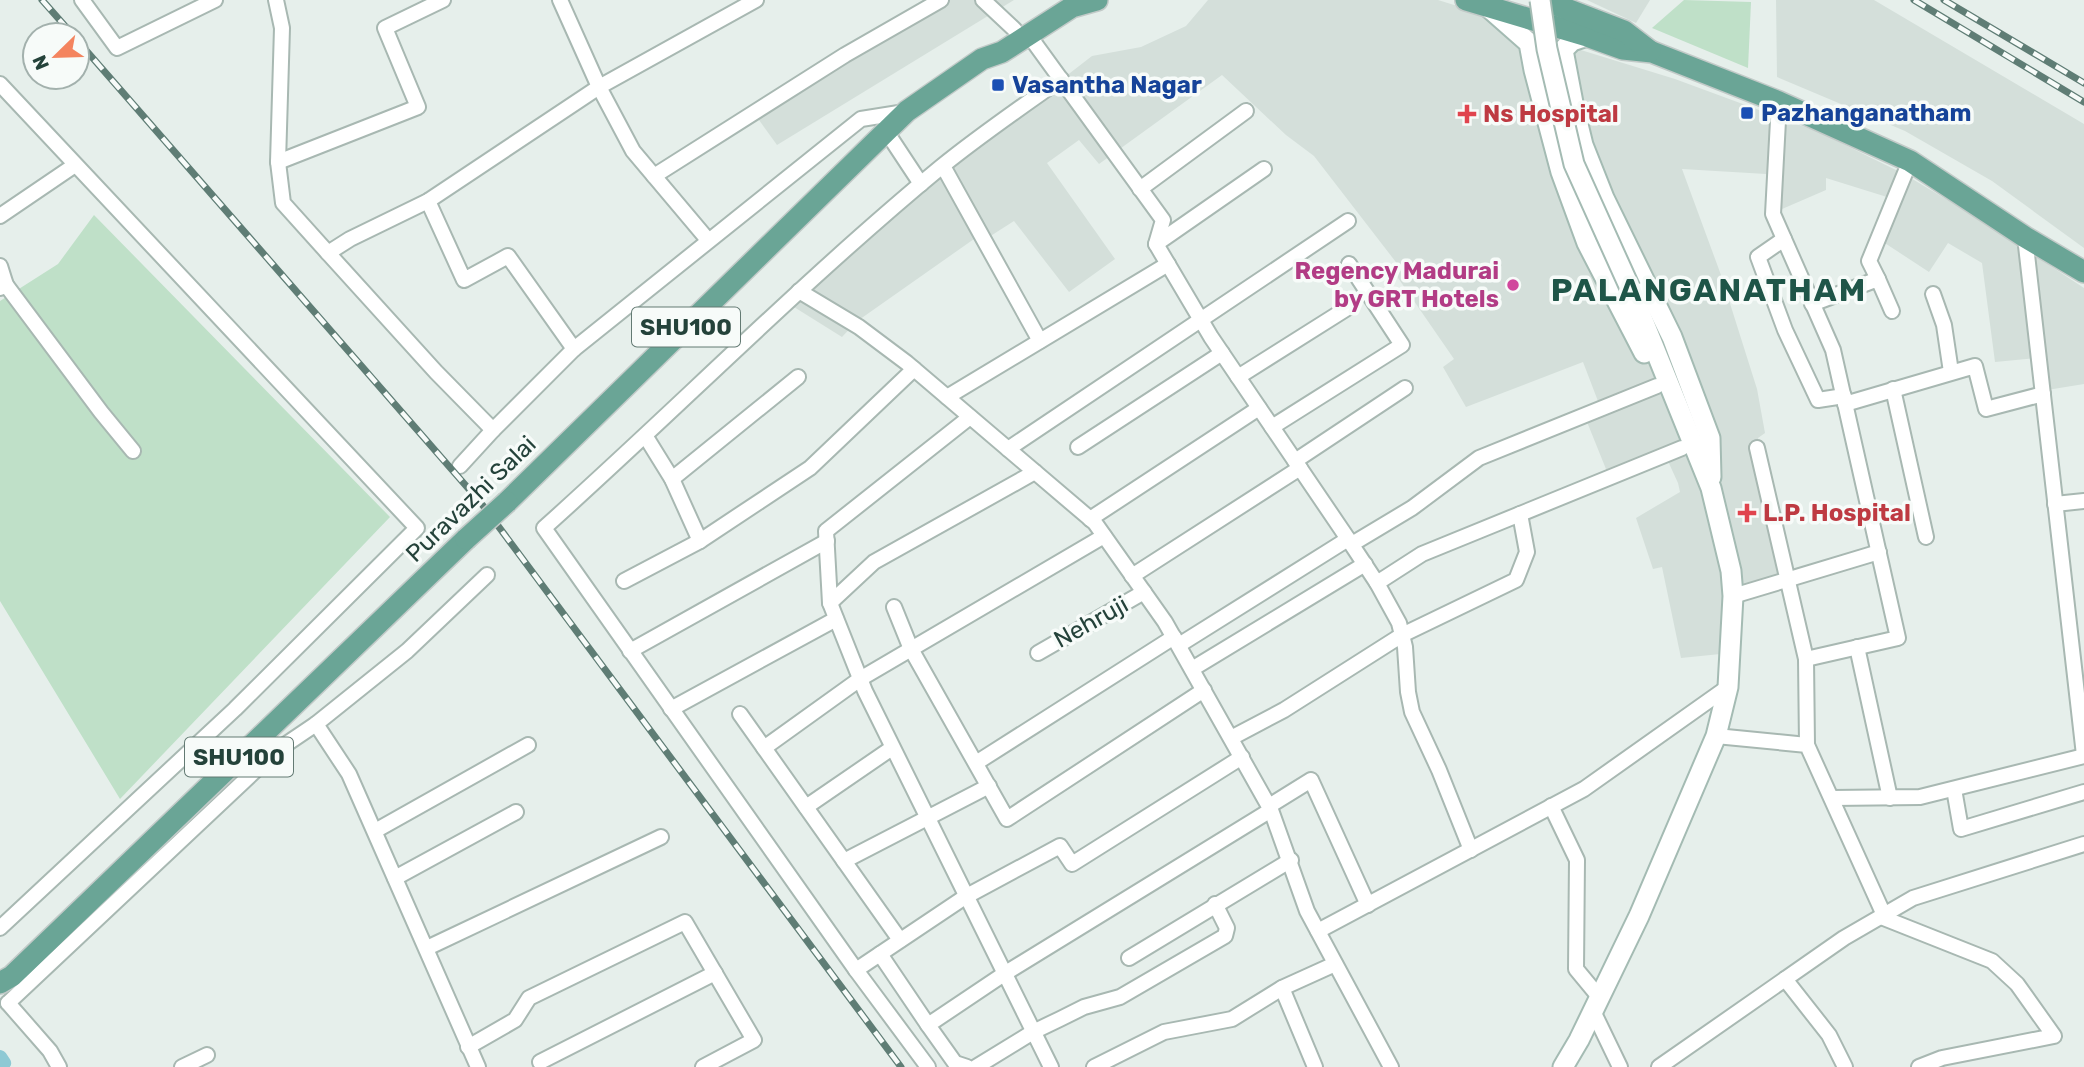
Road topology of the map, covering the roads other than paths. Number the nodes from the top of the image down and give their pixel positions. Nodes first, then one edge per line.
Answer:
1 (82, 0) edge
2 (215, 0) edge
3 (276, 0) edge
4 (443, 0) edge
5 (560, 0) edge
6 (756, 0) edge
7 (941, 0) edge
8 (983, 0) edge
9 (1059, 0) edge
10 (1097, 0) edge
11 (1466, 0) edge
12 (1544, 0) edge
13 (1487, 6) junction
14 (1558, 27) junction
15 (1022, 32) junction
16 (1587, 36) junction
17 (1563, 50) junction
18 (1652, 52) junction
19 (1061, 79) junction
20 (0, 84) edge
21 (599, 87) junction
22 (1779, 102) junction
23 (907, 111) junction
24 (1246, 111) dead end
25 (886, 131) junction
26 (1910, 161) junction
27 (278, 162) junction
28 (75, 165) junction
29 (943, 166) junction
30 (1264, 169) dead end
31 (654, 176) junction
32 (921, 184) junction
33 (1140, 189) junction
34 (428, 201) junction
35 (0, 216) edge
36 (1348, 221) dead end
37 (2025, 237) junction
38 (1784, 239) junction
39 (708, 240) junction
40 (1156, 244) junction
41 (328, 253) junction
42 (1168, 264) junction
43 (1349, 264) dead end
44 (0, 266) edge
45 (2084, 272) edge
46 (1878, 279) junction
47 (3, 286) edge
48 (799, 291) junction
49 (1933, 293) dead end
50 (1812, 304) junction
51 (1349, 307) dead end
52 (1892, 311) dead end
53 (1201, 320) junction
54 (1040, 341) junction
55 (574, 349) junction
56 (1222, 354) junction
57 (914, 369) junction
58 (1951, 372) junction
59 (798, 377) dead end
60 (1238, 377) junction
61 (1657, 386) junction
62 (1405, 388) dead end
63 (1893, 389) junction
64 (2043, 394) junction
65 (947, 397) junction
66 (1844, 400) junction
67 (1259, 408) junction
68 (970, 417) junction
69 (1272, 427) junction
70 (492, 430) junction
71 (646, 437) junction
72 (1079, 447) dead end
73 (1682, 448) junction
74 (1757, 448) dead end
75 (1008, 449) junction
76 (133, 451) dead end
77 (1298, 464) junction
78 (460, 466) dead end
79 (1035, 472) junction
80 (673, 479) junction
81 (1711, 488) junction
82 (2084, 500) edge
83 (2055, 504) junction
84 (1520, 514) junction
85 (1092, 521) junction
86 (1104, 536) junction
87 (1926, 537) dead end
88 (701, 541) junction
89 (827, 541) junction
90 (1350, 541) junction
91 (1088, 546) junction
92 (1879, 552) junction
93 (1365, 564) junction
94 (487, 575) dead end
95 (1132, 576) junction
96 (1788, 578) junction
97 (624, 581) dead end
98 (1377, 583) junction
99 (1144, 592) junction
100 (1733, 596) junction
101 (830, 603) junction
102 (894, 607) dead end
103 (836, 619) junction
104 (1402, 635) junction
105 (1176, 641) junction
106 (1857, 647) junction
107 (911, 649) junction
108 (631, 651) junction
109 (1038, 653) dead end
110 (1806, 659) junction
111 (1192, 669) junction
112 (860, 679) junction
113 (1728, 687) junction
114 (1203, 690) junction
115 (2081, 701) edge
116 (671, 709) junction
117 (740, 714) dead end
118 (317, 724) junction
119 (1716, 737) junction
120 (1231, 738) junction
121 (528, 745) dead end
122 (1807, 745) junction
123 (764, 747) junction
124 (892, 748) junction
125 (2084, 756) edge
126 (1242, 757) junction
127 (976, 763) junction
128 (989, 786) junction
129 (1954, 789) junction
130 (2084, 792) edge
131 (1832, 798) junction
132 (1890, 798) junction
133 (1550, 806) junction
134 (806, 807) junction
135 (1270, 808) junction
136 (516, 812) dead end
137 (926, 818) junction
138 (375, 831) junction
139 (661, 837) dead end
140 (2084, 844) edge
141 (1471, 850) junction
142 (1291, 860) junction
143 (844, 861) junction
144 (396, 878) junction
145 (965, 897) junction
146 (1215, 904) junction
147 (1368, 905) junction
148 (1882, 916) junction
149 (0, 928) edge
150 (1318, 932) junction
151 (900, 940) junction
152 (426, 948) junction
153 (880, 954) junction
154 (1129, 958) dead end
155 (1335, 964) junction
156 (856, 970) junction
157 (715, 973) junction
158 (1004, 974) junction
159 (1785, 979) junction
160 (1282, 988) junction
161 (3, 996) edge
162 (1596, 1004) junction
163 (928, 1025) junction
164 (1033, 1032) junction
165 (468, 1047) junction
166 (207, 1055) dead end
167 (540, 1062) dead end
168 (59, 1067) edge
169 (182, 1067) edge
170 (478, 1067) edge
171 (703, 1067) edge
172 (928, 1067) edge
173 (967, 1067) edge
174 (976, 1067) edge
175 (1051, 1067) edge
176 (1094, 1067) edge
177 (1315, 1067) edge
178 (1391, 1067) edge
179 (1563, 1067) edge
180 (1620, 1067) edge
181 (1659, 1067) edge
182 (1845, 1067) edge
183 (1919, 1067) edge

1 - 2 street
3 - 27 street
4 - 27 street
5 - 21 street
6 - 21 street
7 - 31 street
8 - 15 street
9 - 15 main road, Puravazhi Salai / SHU100
10 - 15 main road, Puravazhi Salai / SHU100
11 - 13 main road
12 - 14 street
12 - 18 main road
12 - 81 street, bridge
13 - 14 main road
13 - 61 street
14 - 16 main road
14 - 17 street
15 - 19 street
15 - 23 main road, Puravazhi Salai / SHU100
16 - 17 street
16 - 18 main road
17 - 81 street
18 - 22 main road
19 - 29 street
19 - 33 street
20 - 28 street
21 - 31 street
21 - 34 street
22 - 26 main road
22 - 38 street
23 - 25 main road, Puravazhi Salai / SHU100
23 - 39 street
24 - 33 street
25 - 32 street
25 - 161 main road, Puravazhi Salai / SHU100, bridge
26 - 37 main road
26 - 46 street
27 - 41 street
28 - 35 street
28 - 149 street
29 - 32 street
29 - 54 street
30 - 40 street
31 - 39 street
32 - 48 street
33 - 40 street
34 - 41 street
34 - 55 street
36 - 53 street
37 - 45 main road
37 - 64 street
38 - 50 street
38 - 66 street
39 - 55 street
40 - 42 street
41 - 70 street
42 - 53 street
42 - 54 street
43 - 69 street
44 - 47 street
46 - 50 street
46 - 52 street
47 - 76 street
48 - 57 street
48 - 71 street
49 - 58 street
50 - 66 street
51 - 60 street
53 - 56 street
53 - 75 street
54 - 65 street
55 - 70 street
56 - 60 street
56 - 72 street
57 - 65 street
57 - 88 street
58 - 63 street
58 - 64 street
59 - 80 street
60 - 67 street
61 - 73 street
61 - 90 street
62 - 77 street
63 - 66 street
63 - 87 street
64 - 83 street
65 - 68 street
66 - 92 street
67 - 69 street
67 - 85 street
68 - 75 street
68 - 89 street
69 - 77 street
70 - 78 street
71 - 80 street
71 - 108 street
73 - 81 street
73 - 84 street
74 - 96 street
75 - 79 street
77 - 90 street
77 - 95 street
79 - 85 street
79 - 101 street
80 - 88 street
81 - 100 street
82 - 83 street
83 - 115 street
84 - 98 street
84 - 104 street
85 - 86 street
85 - 91 street
86 - 91 street
86 - 95 street
88 - 97 street
89 - 101 street
89 - 108 street
90 - 93 street
90 - 105 street
91 - 107 street
92 - 96 street
92 - 106 street
93 - 98 street
93 - 111 street
94 - 118 street
95 - 99 street
96 - 100 street
96 - 110 street
98 - 104 street
99 - 105 street
99 - 109 street, Nehruji
100 - 113 street
101 - 103 street
102 - 107 street
103 - 112 street
103 - 116 street
104 - 120 street
104 - 141 street
105 - 111 street
105 - 127 street
106 - 110 street
106 - 132 street
107 - 112 street
107 - 127 street
108 - 116 street
110 - 122 street
111 - 114 street
112 - 123 street
112 - 124 street
113 - 119 street
113 - 133 street
114 - 120 street
114 - 128 street
115 - 125 street
116 - 156 street
117 - 123 street
118 - 138 street
118 - 161 street
119 - 122 street
119 - 162 street
120 - 126 street
121 - 138 street
122 - 131 street
123 - 134 street
124 - 134 street
124 - 137 street
125 - 129 street
126 - 135 street
126 - 145 street
127 - 128 street
128 - 137 street
129 - 130 street
129 - 132 street
131 - 132 street
131 - 148 street
133 - 141 street
133 - 162 street
134 - 143 street
135 - 142 street
135 - 147 street
135 - 158 street
136 - 144 street
137 - 143 street
137 - 145 street
138 - 144 street
139 - 152 street
140 - 148 street
141 - 147 street
142 - 146 street
142 - 150 street
143 - 151 street
144 - 152 street
145 - 151 street
145 - 158 street
146 - 154 street
146 - 164 street
147 - 150 street
148 - 159 street
148 - 183 street
150 - 155 street
151 - 153 street
152 - 165 street
153 - 156 street
153 - 163 street
155 - 160 street
155 - 178 street
156 - 172 street
157 - 165 street
157 - 167 street
157 - 171 street
158 - 163 street
158 - 164 street
159 - 181 street
159 - 182 street
160 - 176 street
160 - 177 street
161 - 168 street
162 - 179 street
162 - 180 street
163 - 173 street
164 - 174 street
164 - 175 street
165 - 170 street
166 - 169 street

